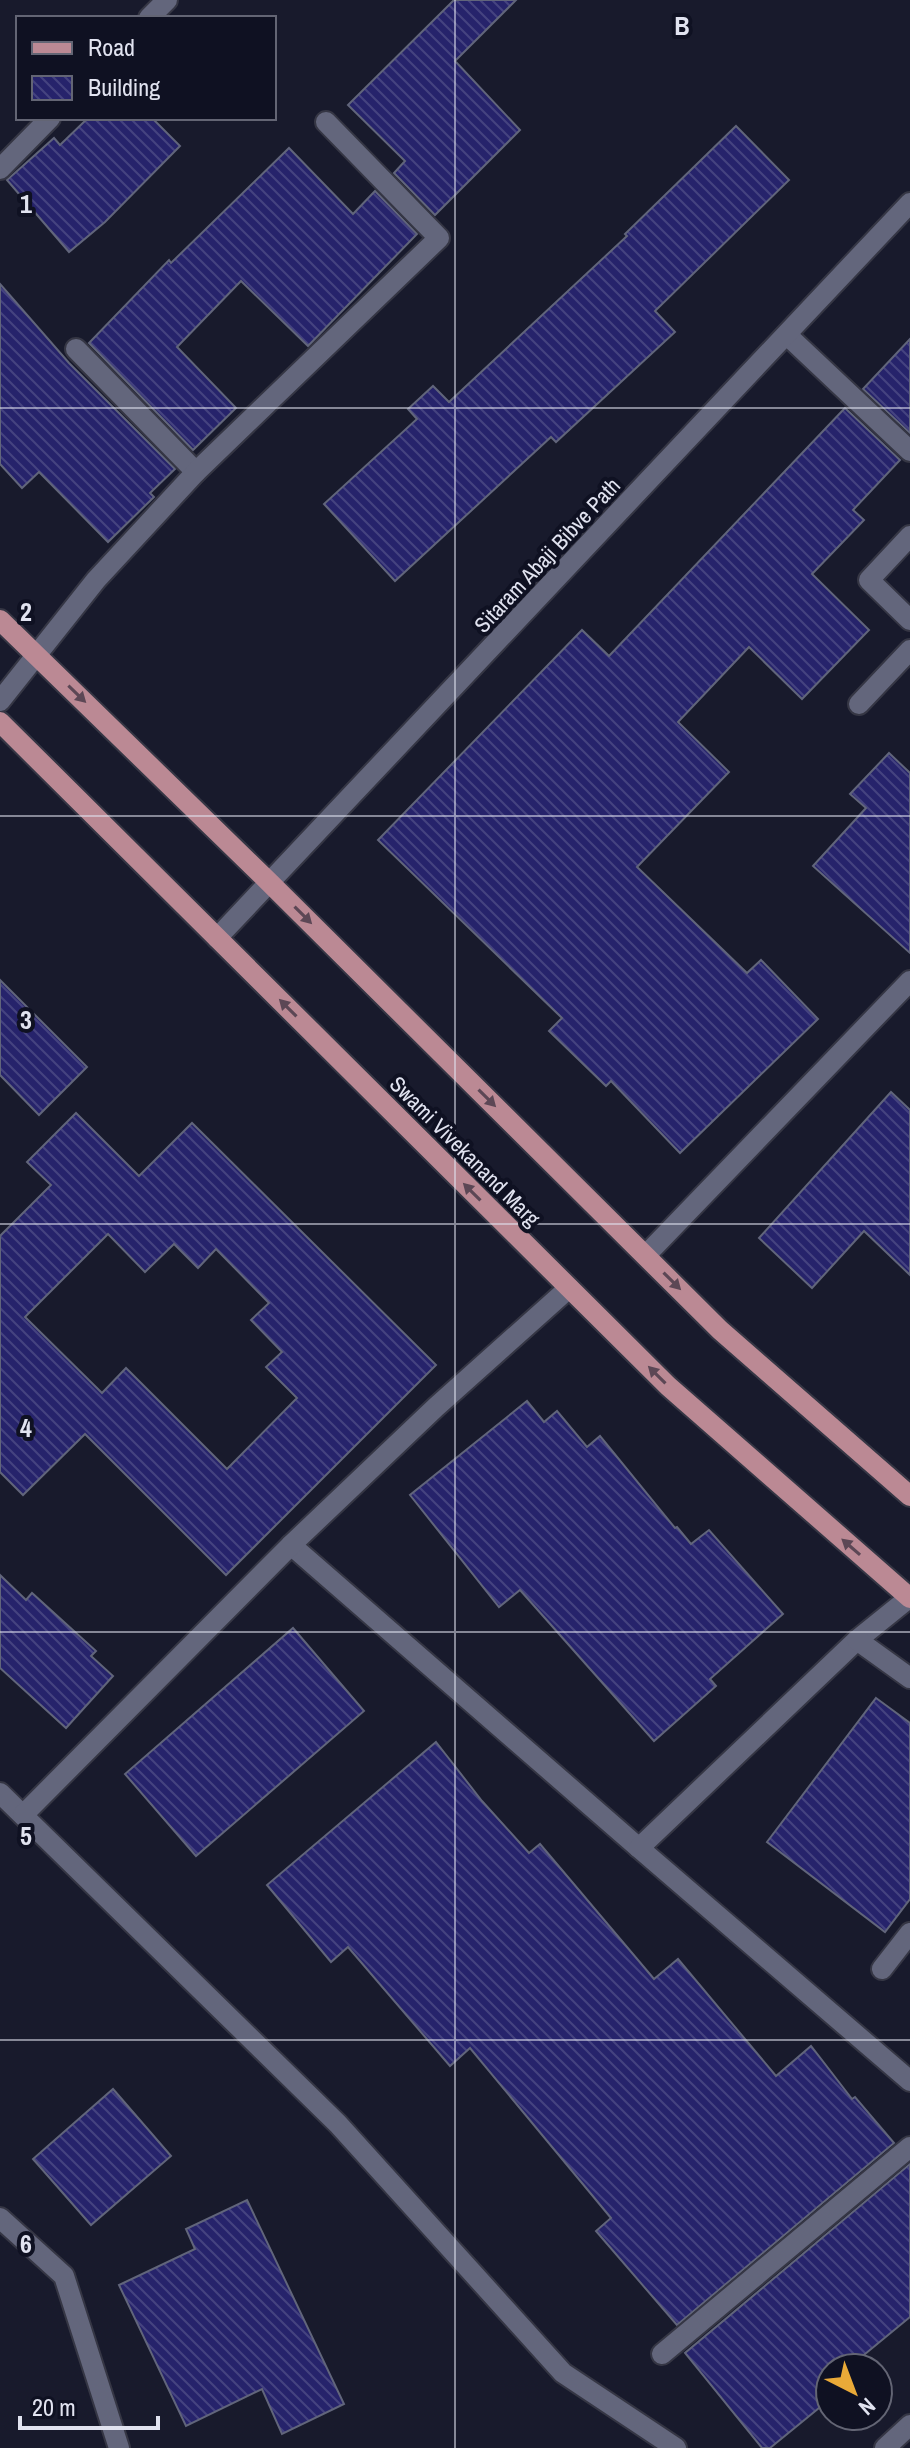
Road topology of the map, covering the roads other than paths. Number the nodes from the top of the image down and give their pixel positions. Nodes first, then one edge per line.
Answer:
1 (167, 0) edge
2 (151, 16) edge
3 (48, 120) edge
4 (326, 122) dead end
5 (0, 169) edge
6 (910, 203) edge
7 (787, 335) junction
8 (76, 349) dead end
9 (910, 451) edge
10 (196, 472) junction
11 (910, 536) edge
12 (0, 620) edge
13 (910, 620) edge
14 (910, 650) edge
15 (37, 655) junction
16 (0, 701) edge
17 (859, 704) dead end
18 (0, 722) edge
19 (270, 883) junction
20 (217, 938) junction
21 (910, 981) edge
22 (646, 1255) junction
23 (569, 1288) junction
24 (910, 1496) edge
25 (291, 1545) junction
26 (910, 1598) edge
27 (857, 1640) junction
28 (910, 1678) edge
29 (0, 1793) edge
30 (23, 1815) junction
31 (639, 1848) junction
32 (910, 1933) edge
33 (882, 1969) dead end
34 (910, 2081) edge
35 (910, 2147) edge
36 (0, 2218) edge
37 (662, 2354) dead end
38 (910, 2425) edge
39 (119, 2448) edge
40 (676, 2448) edge
41 (885, 2448) edge

1 - 2 street
3 - 5 street
4 - 10 street
6 - 7 street, Sitaram Abaji Bibve Path
7 - 9 street
7 - 19 street, Sitaram Abaji Bibve Path
8 - 10 street
10 - 15 street
11 - 13 street
12 - 15 main road
14 - 17 street
15 - 16 street
15 -> 19 main road
18 - 20 main road, Swami Vivekanand Marg
19 - 20 street, Sitaram Abaji Bibve Path
19 -> 22 main road
23 -> 20 main road, Swami Vivekanand Marg
21 - 22 street
22 -> 24 main road
23 - 25 street
26 -> 23 main road, Swami Vivekanand Marg
25 - 30 street
25 - 31 street
26 - 27 street
27 - 28 street
27 - 31 street
29 - 30 street
30 - 40 street
31 - 34 street
32 - 33 street
35 - 37 street
36 - 39 street
38 - 41 street

